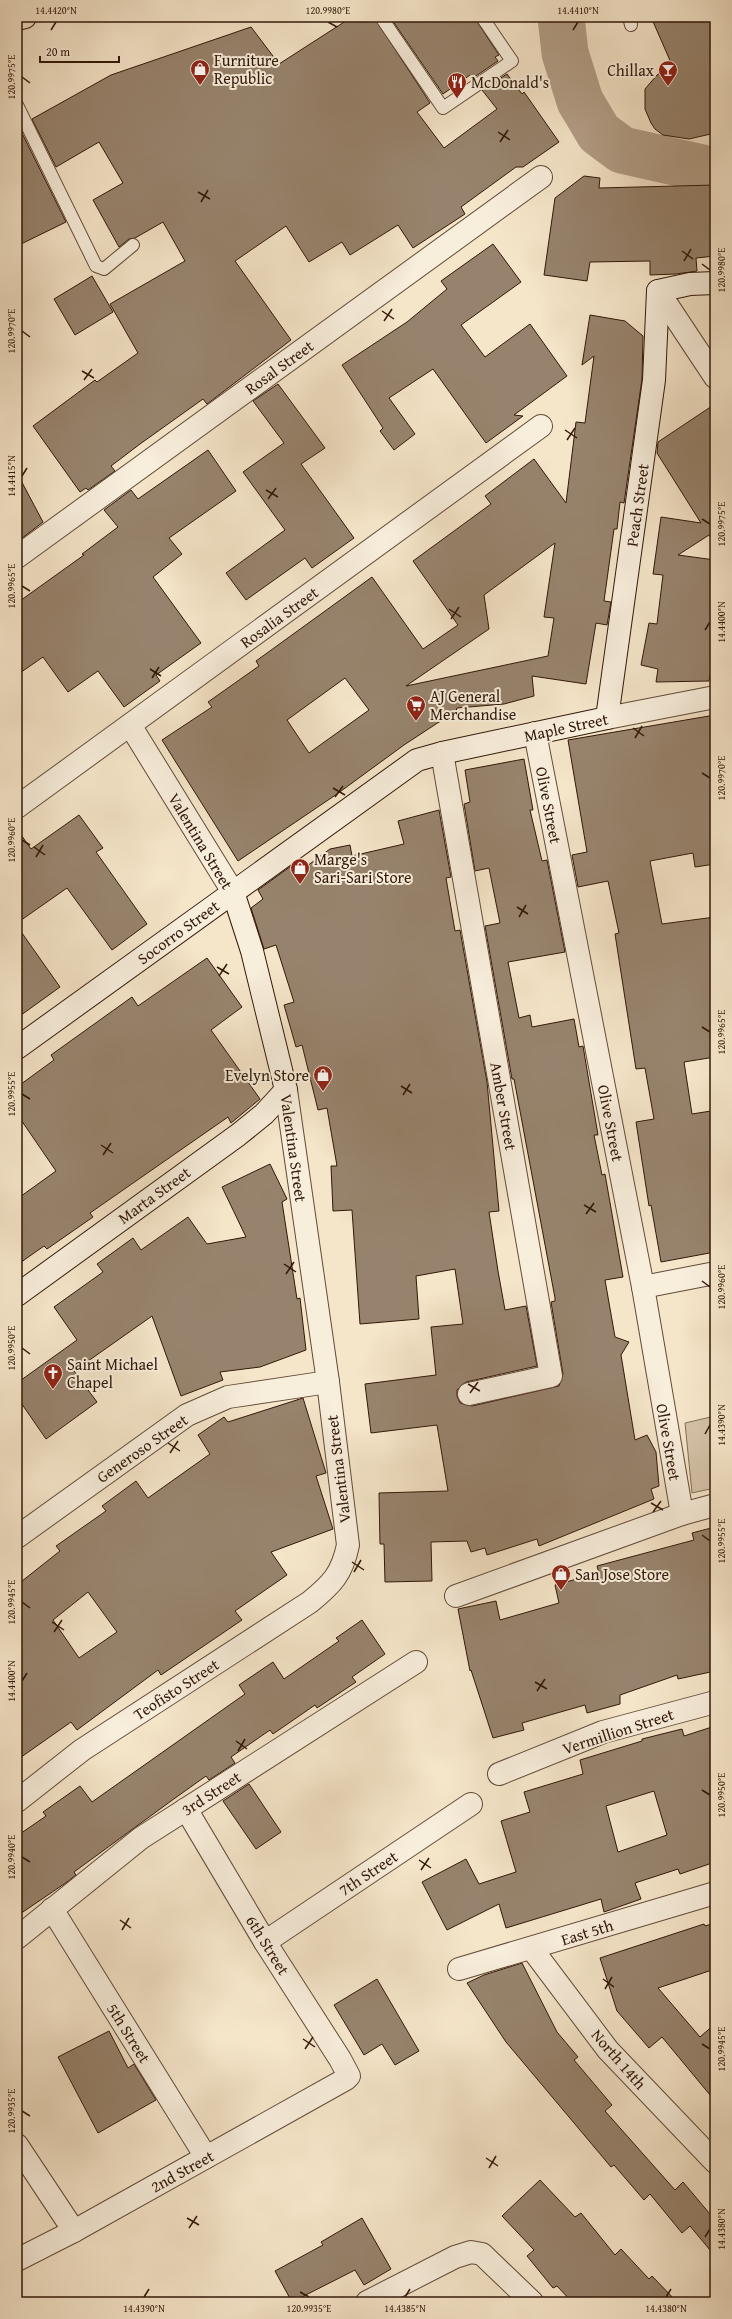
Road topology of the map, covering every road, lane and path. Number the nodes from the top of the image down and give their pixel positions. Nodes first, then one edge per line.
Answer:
1 (24, 17) edge
2 (381, 17) edge
3 (482, 17) edge
4 (17, 19) edge
5 (17, 105) edge
6 (541, 177) dead end
7 (133, 245) dead end
8 (715, 283) edge
9 (658, 291) junction
10 (715, 377) edge
11 (541, 426) dead end
12 (17, 557) edge
13 (715, 697) edge
14 (607, 718) junction
15 (130, 725) junction
16 (535, 733) junction
17 (442, 753) junction
18 (417, 760) joint
19 (17, 807) edge
20 (233, 892) junction
21 (17, 1048) edge
22 (286, 1090) junction
23 (715, 1272) edge
24 (643, 1287) junction
25 (17, 1295) edge
26 (328, 1382) junction
27 (469, 1394) dead end
28 (715, 1505) edge
29 (682, 1514) junction
30 (17, 1537) edge
31 (336, 1579) joint
32 (456, 1596) dead end
33 (416, 1662) dead end
34 (715, 1702) edge
35 (499, 1774) dead end
36 (17, 1801) edge
37 (470, 1804) dead end
38 (186, 1809) junction
39 (715, 1893) edge
40 (52, 1909) junction
41 (17, 1938) edge
42 (265, 1942) junction
43 (532, 1949) junction
44 (459, 1969) dead end
45 (346, 2079) joint
46 (17, 2145) edge
47 (206, 2157) junction
48 (715, 2162) edge
49 (74, 2231) junction
50 (17, 2260) edge
51 (367, 2302) edge
52 (532, 2302) edge

1 - 4 highway
2 - 3 lane
5 - 7 lane
6 - 12 street, Rosal Street
8 - 9 street
9 - 10 street
9 - 14 street, Peach Street
11 - 15 street, Rosalia Street
13 - 14 street, Maple Street
14 - 16 street, Maple Street
15 - 19 street, Rosalia Street
15 - 20 street, Valentina Street
16 - 17 street, Maple Street
16 - 24 street, Olive Street
17 - 18 street, Maple Street
17 - 27 street, Amber Street
18 - 20 street, Socorro Street
20 - 21 street, Socorro Street
20 - 22 street, Valentina Street
22 - 25 street, Marta Street
22 - 26 street, Valentina Street
23 - 24 street
24 - 29 street, Olive Street
26 - 30 street, Generoso Street
26 - 31 street, Valentina Street
28 - 29 street
29 - 32 street
31 - 36 street, Teofisto Street
33 - 38 street, 3rd Street
34 - 35 street, Vermillion Street
37 - 42 street, 7th Street
38 - 40 street, 3rd Street
38 - 42 street, 6th Street
39 - 43 street, East 5th
40 - 41 street, 3rd Street
40 - 47 street, 5th Street
42 - 45 street, 6th Street
43 - 44 street, East 5th
43 - 48 street, North 14th
45 - 47 street, 2nd Street
46 - 49 street
47 - 49 street, 2nd Street
49 - 50 street, 2nd Street
51 - 52 street

